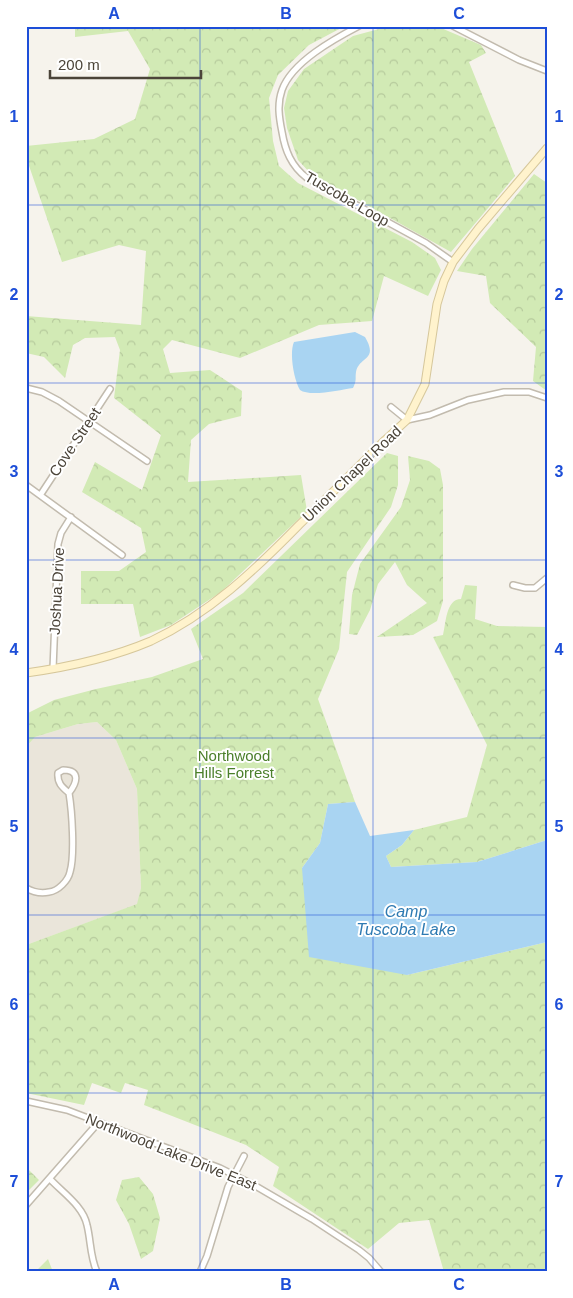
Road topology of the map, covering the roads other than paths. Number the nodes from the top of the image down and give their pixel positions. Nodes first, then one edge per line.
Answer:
1 (358, 26) edge
2 (453, 26) edge
3 (547, 71) edge
4 (547, 148) edge
5 (452, 262) junction
6 (26, 388) edge
7 (110, 390) dead end
8 (547, 398) edge
9 (391, 407) dead end
10 (408, 420) junction
11 (88, 422) junction
12 (147, 461) dead end
13 (26, 485) edge
14 (40, 494) junction
15 (71, 517) junction
16 (122, 555) dead end
17 (547, 578) edge
18 (513, 585) dead end
19 (54, 669) junction
20 (26, 673) edge
21 (69, 793) junction
22 (26, 888) edge
23 (26, 1101) edge
24 (98, 1123) junction
25 (244, 1156) dead end
26 (233, 1175) junction
27 (50, 1179) junction
28 (26, 1206) edge
29 (97, 1272) edge
30 (200, 1272) edge
31 (381, 1272) edge

1 - 5 street, Tuscoba Loop
2 - 3 street
4 - 5 street, Union Chapel Road
5 - 10 street, Union Chapel Road
6 - 11 street
7 - 11 street, Cove Street
8 - 10 street
9 - 10 street
10 - 19 street, Union Chapel Road
11 - 12 street
11 - 14 street, Cove Street
13 - 14 street
14 - 15 street
15 - 16 street
15 - 19 street, Joshua Drive
17 - 18 street
19 - 20 street, Union Chapel Road
21 - 21 street
21 - 22 street
23 - 24 street, Northwood Lake Drive East
24 - 26 street, Northwood Lake Drive East
24 - 27 street
25 - 26 street
26 - 30 street
26 - 31 street, Northwood Lake Drive East
27 - 28 street
27 - 29 street

